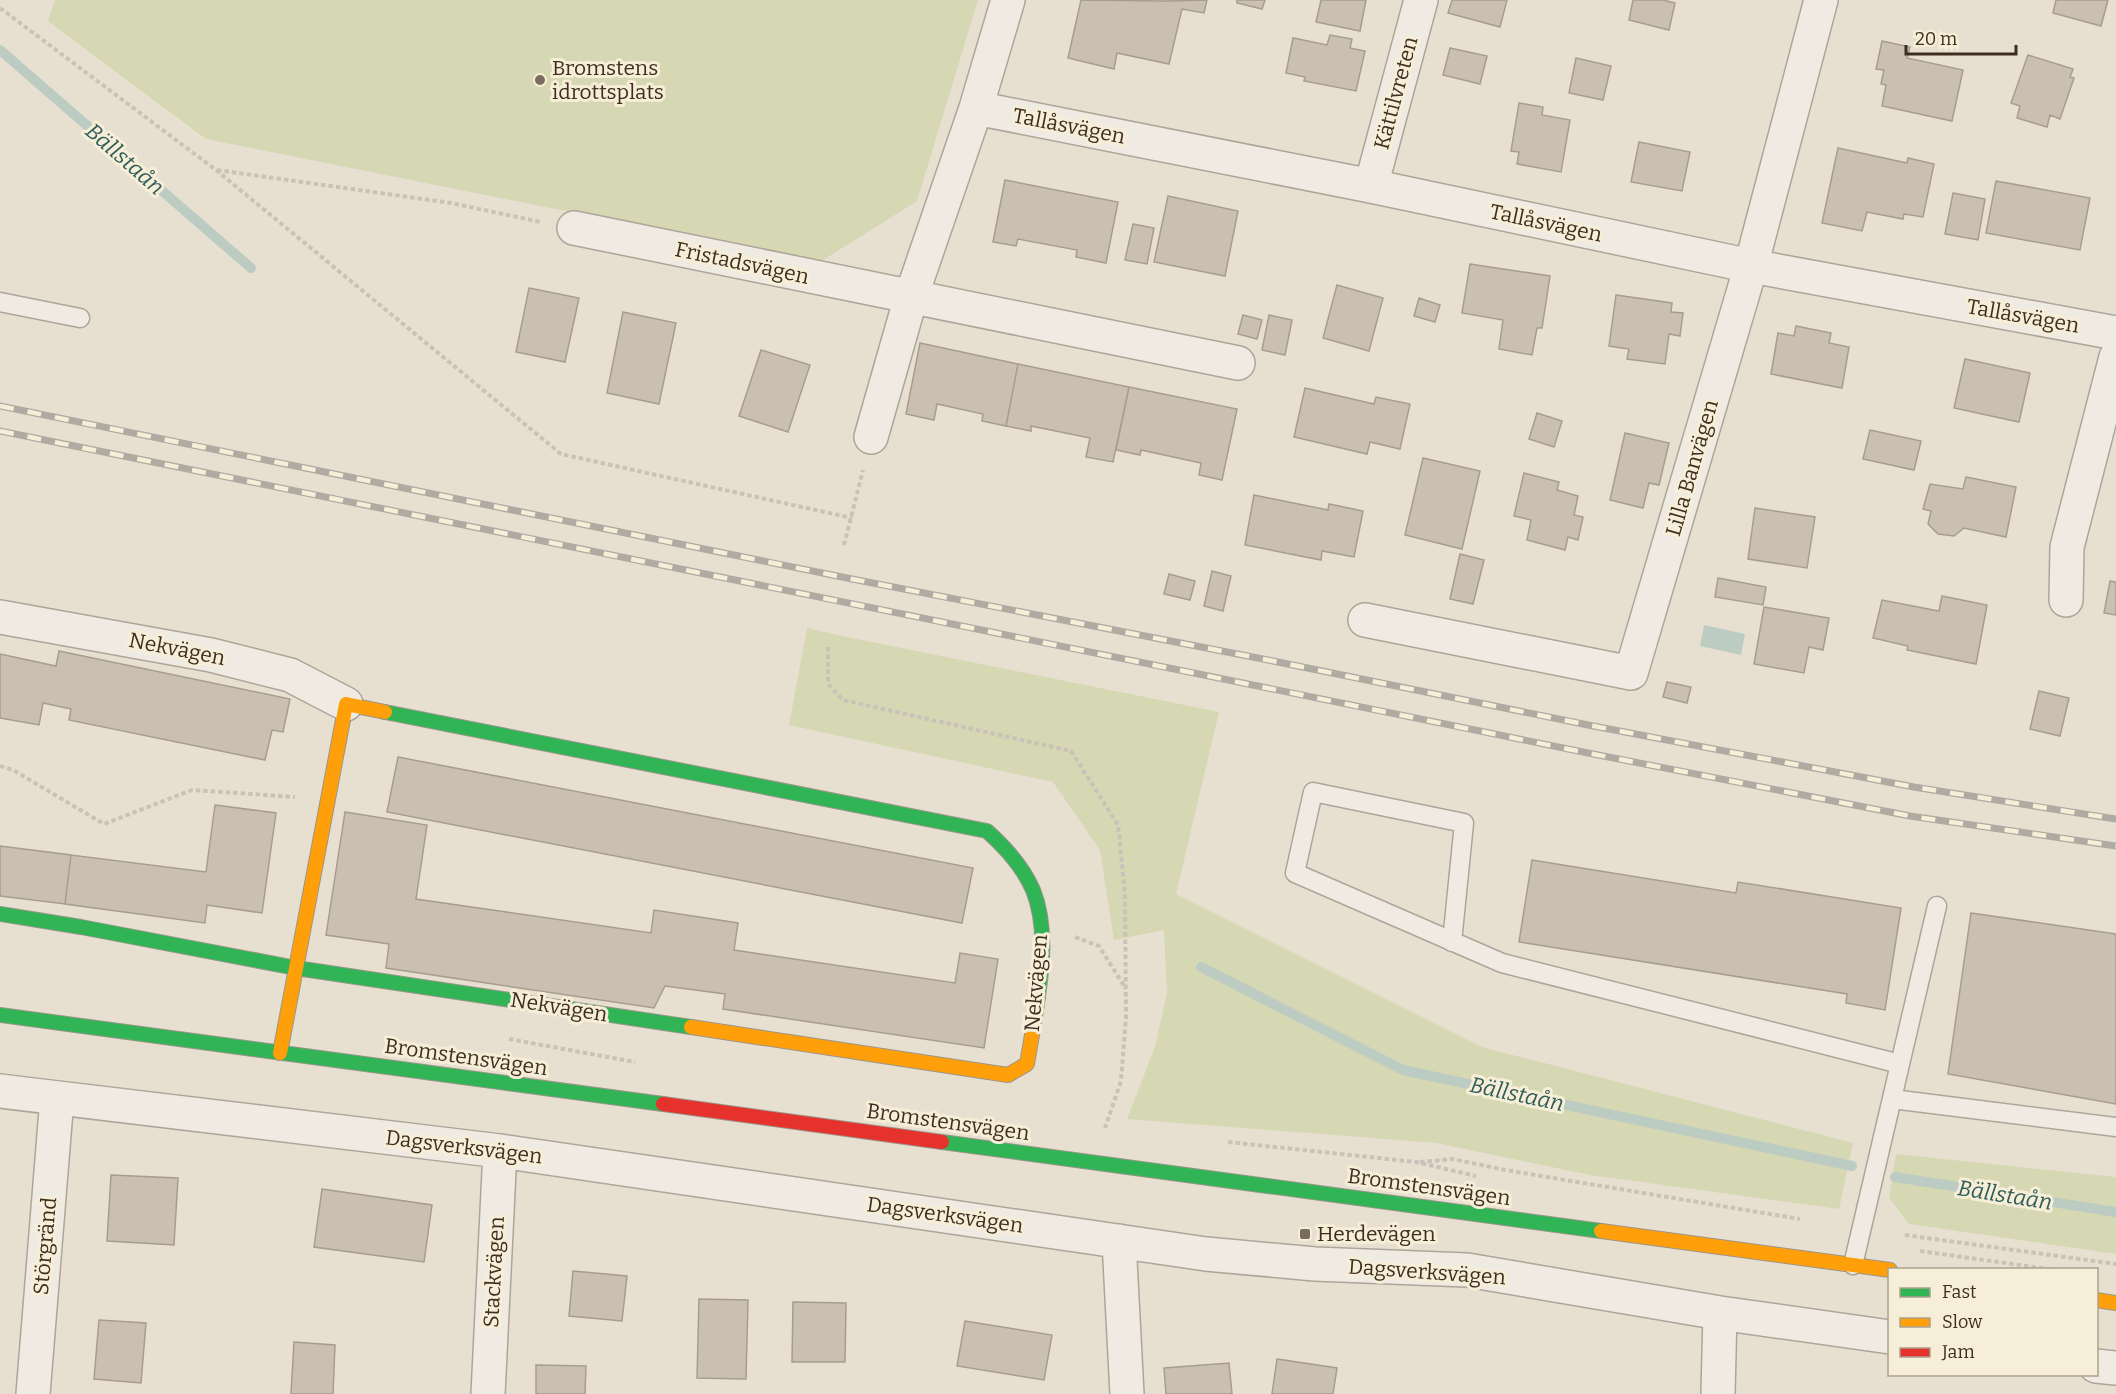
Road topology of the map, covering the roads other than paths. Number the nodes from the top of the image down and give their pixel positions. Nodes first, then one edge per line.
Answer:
1 (1008, 0) edge
2 (1421, 0) edge
3 (1821, 0) edge
4 (976, 108) junction
5 (1371, 186) junction
6 (574, 228) road end
7 (1751, 266) junction
8 (911, 297) junction
9 (0, 302) edge
10 (80, 318) dead end
11 (2116, 333) edge
12 (2116, 357) edge
13 (1238, 363) dead end
14 (871, 437) road end
15 (2066, 600) dead end
16 (0, 617) edge
17 (1365, 620) dead end
18 (346, 704) junction
19 (1937, 906) dead end
20 (0, 914) edge
21 (1452, 942) junction
22 (296, 968) junction
23 (0, 1015) edge
24 (280, 1053) junction
25 (1900, 1064) junction
26 (0, 1091) edge
27 (57, 1098) junction
28 (1892, 1099) junction
29 (2116, 1126) edge
30 (500, 1151) junction
31 (1119, 1241) junction
32 (1853, 1265) junction
33 (1888, 1270) edge
34 (2098, 1300) edge
35 (2116, 1303) edge
36 (1720, 1313) junction
37 (1888, 1337) edge
38 (2098, 1366) edge
39 (2116, 1368) edge
40 (33, 1394) edge
41 (488, 1394) edge
42 (1127, 1394) edge
43 (1718, 1394) edge

1 - 4 street
2 - 5 street, Kättilvreten
3 - 7 street, Lilla Banvägen
4 - 5 street, Tallåsvägen
4 - 8 street
5 - 7 street, Tallåsvägen
6 - 8 street, Fristadsvägen
7 - 11 street, Tallåsvägen
7 - 17 street, Lilla Banvägen
8 - 13 street, Fristadsvägen
8 - 14 street
9 - 10 lane
12 - 15 street
16 - 18 street, Nekvägen
18 - 22 street
18 - 22 street, Nekvägen
19 - 25 lane
20 - 22 street, Nekvägen
21 - 21 lane
21 - 25 lane
22 - 24 street
23 - 24 street, Bromstensvägen
24 - 32 street, Bromstensvägen
25 - 28 lane
26 - 27 street, Dagsverksvägen
27 - 30 street, Dagsverksvägen
27 - 40 street, Störgränd
28 - 29 lane
28 - 32 lane
30 - 31 street, Dagsverksvägen
30 - 41 street, Stackvägen
31 - 36 street, Dagsverksvägen
31 - 42 street
32 - 33 street, Bromstensvägen
34 - 35 street
36 - 37 street, Dagsverksvägen
36 - 43 street
38 - 39 street

